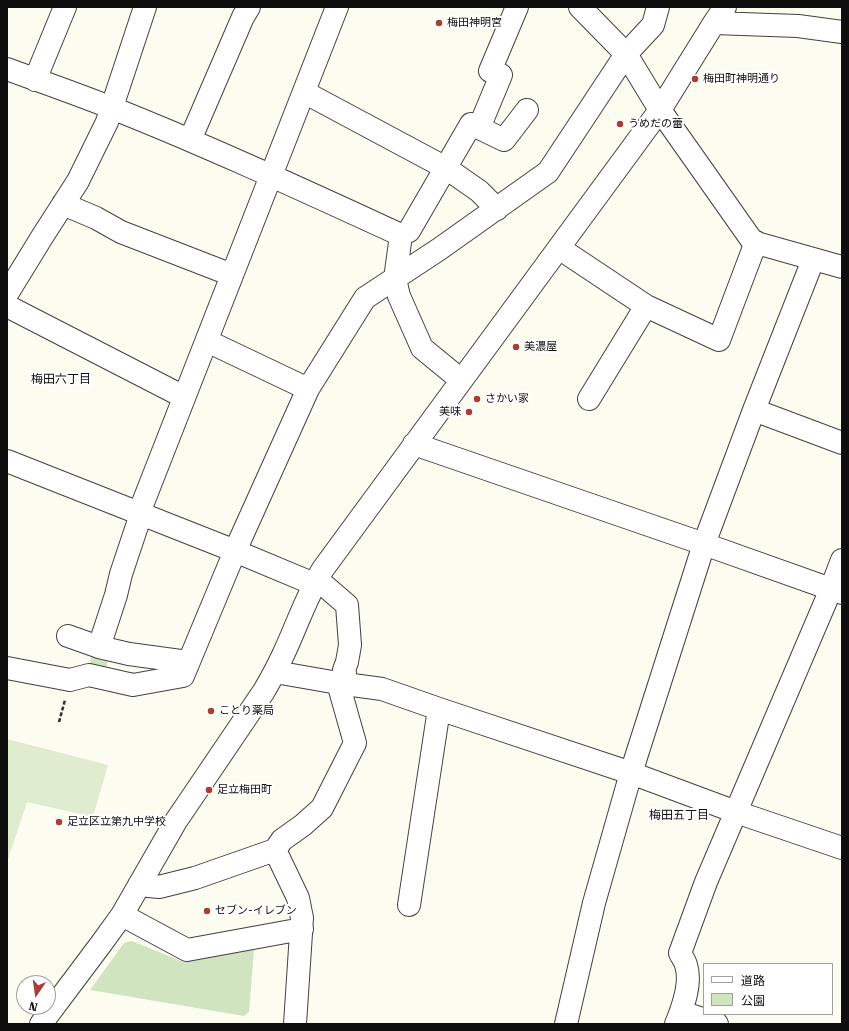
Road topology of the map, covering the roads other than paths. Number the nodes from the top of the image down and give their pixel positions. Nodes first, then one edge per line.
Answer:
1 (65, 7) edge
2 (145, 7) edge
3 (249, 7) edge
4 (337, 7) edge
5 (517, 7) edge
6 (580, 7) edge
7 (658, 7) edge
8 (720, 15) edge
9 (842, 32) edge
10 (626, 54) junction
11 (7, 68) edge
12 (35, 80) junction
13 (304, 92) junction
14 (112, 108) junction
15 (527, 110) dead end
16 (660, 110) junction
17 (479, 128) junction
18 (190, 140) junction
19 (446, 168) junction
20 (272, 176) junction
21 (63, 204) junction
22 (497, 209) junction
23 (401, 235) junction
24 (756, 242) junction
25 (558, 248) junction
26 (813, 260) junction
27 (842, 267) edge
28 (232, 275) junction
29 (395, 279) junction
30 (7, 294) edge
31 (7, 306) edge
32 (646, 306) junction
33 (207, 341) junction
34 (461, 380) junction
35 (308, 388) junction
36 (184, 397) junction
37 (589, 399) dead end
38 (754, 410) junction
39 (842, 443) edge
40 (414, 444) junction
41 (7, 461) edge
42 (140, 514) junction
43 (704, 544) junction
44 (235, 551) junction
45 (842, 560) edge
46 (314, 584) junction
47 (836, 591) edge
48 (68, 636) dead end
49 (99, 647) junction
50 (188, 662) junction
51 (7, 668) edge
52 (275, 672) junction
53 (340, 683) junction
54 (439, 709) junction
55 (631, 773) junction
56 (736, 812) junction
57 (842, 848) edge
58 (275, 850) junction
59 (139, 885) junction
60 (409, 905) dead end
61 (122, 915) junction
62 (302, 929) junction
63 (679, 1018) edge
64 (41, 1024) edge
65 (295, 1024) edge
66 (566, 1024) edge
67 (717, 1024) edge

1 - 12 street
2 - 14 street
3 - 18 street
4 - 13 street
5 - 17 street
6 - 10 street
7 - 10 street
8 - 9 street
8 - 16 street
10 - 16 street
10 - 22 street
11 - 12 street
12 - 14 street
13 - 19 street
13 - 20 street
14 - 18 street
14 - 21 street
15 - 17 street
16 - 24 street
16 - 25 street
17 - 19 street
18 - 20 street
19 - 22 street
19 - 23 street
20 - 23 street
20 - 28 street
21 - 28 street
21 - 30 street
22 - 29 street
23 - 29 street
24 - 26 street
24 - 32 street
25 - 32 street
25 - 34 street
26 - 27 street
26 - 38 street
28 - 33 street
29 - 34 street
29 - 35 street
31 - 36 street
32 - 37 street
33 - 35 street
33 - 36 street
34 - 40 street
35 - 44 street
36 - 42 street
38 - 39 street
38 - 43 street
40 - 43 street
40 - 46 street
41 - 42 street
42 - 44 street
42 - 49 street
43 - 47 street
43 - 55 street
44 - 46 street
44 - 50 street
45 - 47 street
46 - 52 street
46 - 53 street
47 - 56 street
48 - 49 street
49 - 50 street
50 - 51 street
52 - 53 street
52 - 59 street
53 - 54 street
53 - 58 street
54 - 55 street
54 - 60 street
55 - 56 street
55 - 66 street
56 - 57 street
56 - 63 street
58 - 59 street
58 - 62 street
59 - 61 street
61 - 62 street
61 - 64 street
62 - 65 street
63 - 67 street

